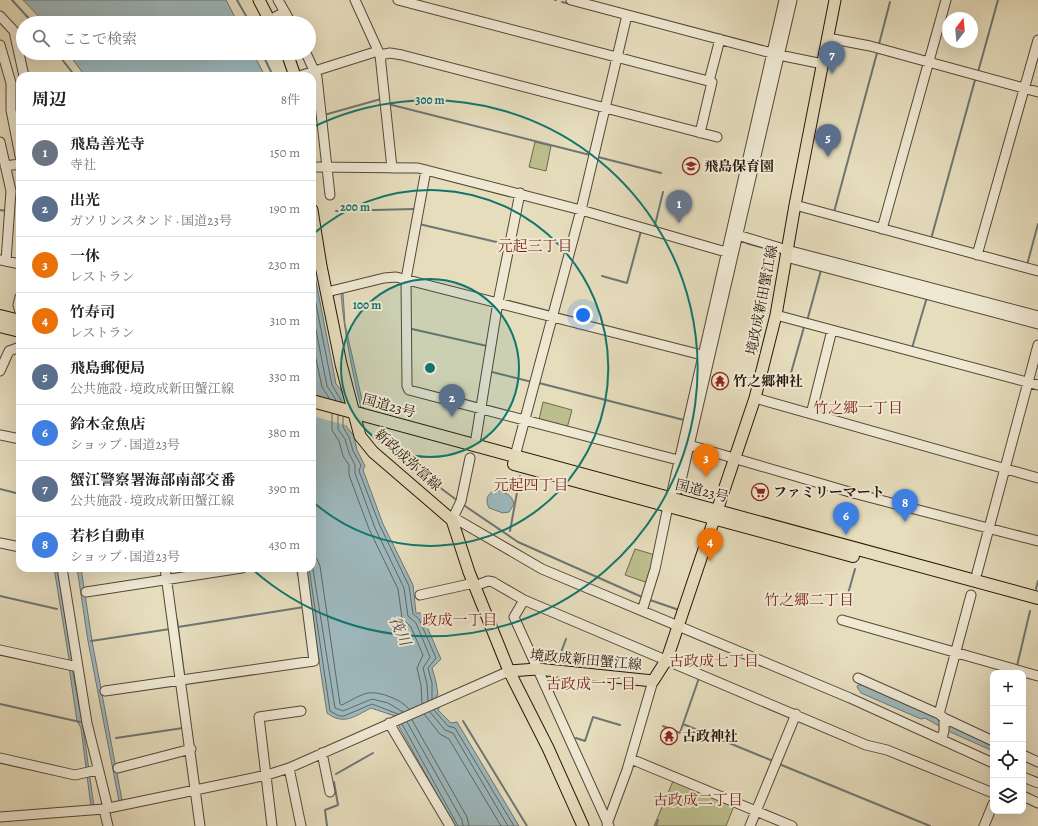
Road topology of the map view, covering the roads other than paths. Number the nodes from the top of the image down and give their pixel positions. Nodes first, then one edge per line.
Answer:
1 (278, 0) edge
2 (354, 0) edge
3 (398, 0) edge
4 (571, 0) edge
5 (784, 0) edge
6 (792, 0) edge
7 (835, 0) edge
8 (946, 0) edge
9 (261, 1) edge
10 (285, 12) junction
11 (627, 15) junction
12 (0, 16) edge
13 (268, 16) edge
14 (278, 16) edge
15 (287, 16) edge
16 (828, 38) junction
17 (720, 39) junction
18 (1038, 40) edge
19 (8, 52) edge
20 (379, 53) junction
21 (776, 54) junction
22 (617, 57) junction
23 (289, 60) edge
24 (309, 60) edge
25 (929, 62) junction
26 (823, 64) junction
27 (314, 70) junction
28 (21, 72) edge
29 (294, 72) edge
30 (309, 72) edge
31 (316, 75) edge
32 (709, 81) junction
33 (1024, 88) junction
34 (1038, 92) edge
35 (605, 108) junction
36 (16, 133) edge
37 (700, 133) junction
38 (717, 138) dead end
39 (0, 142) edge
40 (3, 162) edge
41 (16, 164) edge
42 (316, 167) edge
43 (327, 168) junction
44 (392, 168) junction
45 (426, 170) junction
46 (520, 193) junction
47 (330, 195) dead end
48 (795, 205) junction
49 (581, 210) junction
50 (882, 229) junction
51 (734, 234) junction
52 (316, 238) edge
53 (726, 252) junction
54 (787, 254) junction
55 (977, 255) junction
56 (3, 261) edge
57 (16, 263) edge
58 (1038, 271) edge
59 (406, 279) junction
60 (327, 292) junction
61 (498, 302) junction
62 (776, 315) junction
63 (0, 316) edge
64 (553, 316) junction
65 (1038, 316) edge
66 (16, 321) edge
67 (1038, 324) edge
68 (0, 326) edge
69 (16, 330) edge
70 (832, 330) junction
71 (1038, 345) edge
72 (16, 348) edge
73 (702, 355) junction
74 (0, 370) edge
75 (1028, 382) junction
76 (1038, 385) edge
77 (755, 398) junction
78 (316, 402) edge
79 (481, 409) junction
80 (316, 410) edge
81 (811, 414) junction
82 (353, 416) junction
83 (525, 420) junction
84 (0, 435) edge
85 (16, 438) edge
86 (476, 438) dead end
87 (689, 445) junction
88 (515, 456) junction
89 (470, 458) dead end
90 (735, 458) junction
91 (678, 460) junction
92 (1006, 469) junction
93 (1038, 478) edge
94 (667, 511) dead end
95 (715, 514) junction
96 (452, 520) junction
97 (990, 528) junction
98 (1038, 541) edge
99 (0, 543) edge
100 (16, 546) edge
101 (62, 572) edge
102 (166, 572) edge
103 (217, 572) edge
104 (303, 572) edge
105 (977, 573) dead end
106 (167, 580) junction
107 (475, 584) junction
108 (86, 592) dead end
109 (420, 595) dead end
110 (971, 595) dead end
111 (1038, 598) edge
112 (524, 600) junction
113 (1038, 606) edge
114 (642, 612) junction
115 (842, 620) dead end
116 (678, 627) junction
117 (0, 650) edge
118 (955, 653) junction
119 (667, 659) junction
120 (73, 666) junction
121 (537, 669) junction
122 (509, 671) junction
123 (1038, 676) edge
124 (858, 678) dead end
125 (181, 679) junction
126 (653, 681) junction
127 (105, 691) dead end
128 (301, 711) dead end
129 (796, 714) junction
130 (942, 718) junction
131 (391, 723) junction
132 (943, 735) junction
133 (990, 740) edge
134 (191, 749) junction
135 (322, 753) junction
136 (1026, 756) edge
137 (0, 758) edge
138 (631, 759) junction
139 (990, 761) edge
140 (1038, 762) edge
141 (118, 768) dead end
142 (289, 768) junction
143 (90, 772) junction
144 (267, 776) junction
145 (1026, 778) edge
146 (1038, 783) edge
147 (196, 790) junction
148 (330, 792) dead end
149 (990, 792) edge
150 (1026, 797) edge
151 (1038, 803) edge
152 (106, 808) junction
153 (756, 811) junction
154 (990, 811) edge
155 (0, 817) edge
156 (608, 825) edge
157 (102, 826) edge
158 (108, 826) edge
159 (200, 826) edge
160 (272, 826) edge
161 (301, 826) edge
162 (450, 826) edge
163 (583, 826) edge
164 (750, 826) edge
165 (792, 826) edge
166 (984, 826) edge

1 - 10 street
2 - 20 street
3 - 22 street
4 - 11 street
5 - 21 street
6 - 21 street
7 - 16 main road, 境政成新田蟹江線
8 - 25 street
9 - 13 main road
10 - 14 street
10 - 15 street
11 - 17 street
11 - 22 street
12 - 19 street
16 - 25 street
16 - 26 main road, 境政成新田蟹江線
17 - 21 street
17 - 32 street
18 - 33 street
19 - 28 street
19 - 36 street
20 - 27 street
20 - 35 street
20 - 44 street
21 - 26 street
21 - 51 street
22 - 32 street
22 - 35 street
23 - 29 main road
24 - 27 street
25 - 33 street
25 - 50 street
26 - 48 main road, 境政成新田蟹江線
27 - 30 street
31 - 43 street
32 - 37 street
33 - 34 street
33 - 55 street
35 - 37 street
35 - 49 street
37 - 38 street
39 - 40 street
40 - 41 street
40 - 56 street
42 - 43 street
43 - 44 street
43 - 47 street
44 - 45 street
45 - 46 street
45 - 59 street
46 - 49 street
46 - 61 street
48 - 50 street
48 - 54 main road, 境政成新田蟹江線
49 - 53 street
49 - 64 street
50 - 55 street
51 - 53 street
51 - 54 street
51 - 87 street
52 - 60 main road, 新政成弥富線
53 - 73 street
54 - 62 main road, 境政成新田蟹江線
54 - 65 street
54 - 67 street
55 - 58 street
56 - 57 street
59 - 60 street
59 - 61 street
59 - 79 street
60 - 82 main road, 新政成弥富線
61 - 64 street
61 - 79 street
62 - 70 street
62 - 77 main road, 境政成新田蟹江線
63 - 66 highway
64 - 73 street
64 - 83 street
68 - 69 highway
70 - 75 street
70 - 81 street
71 - 75 street
72 - 74 street
73 - 91 street
75 - 76 street
75 - 92 street
77 - 81 street
77 - 90 main road, 境政成新田蟹江線
78 - 82 highway, 国道23号
79 - 83 street
79 - 86 street
80 - 82 highway, 国道23号
81 - 92 street
82 - 88 highway, 国道23号
82 - 95 highway, 国道23号
82 - 96 main road, 新政成弥富線
83 - 88 street
83 - 91 street
84 - 85 street
87 - 90 street
87 - 91 street
88 - 95 highway, 国道23号
89 - 96 street
90 - 95 main road, 境政成新田蟹江線
90 - 97 street
92 - 93 street
92 - 97 street
94 - 114 street
95 - 111 highway, 国道23号
95 - 113 highway, 国道23号
95 - 116 main road, 境政成新田蟹江線
96 - 107 main road
96 - 114 street
97 - 98 street
97 - 105 street
99 - 100 street
101 - 120 street
102 - 106 street
103 - 106 street
104 - 125 street
106 - 108 street
106 - 125 street
107 - 109 street
107 - 112 street
107 - 122 main road
110 - 118 street
112 - 119 street
112 - 121 street
114 - 116 street
115 - 118 street
116 - 119 main road, 境政成新田蟹江線
116 - 132 street
117 - 120 street
118 - 123 street
118 - 130 street
119 - 126 main road, 境政成新田蟹江線
119 - 129 street
120 - 143 street
121 - 122 main road, 境政成新田蟹江線
121 - 126 main road, 境政成新田蟹江線
121 - 156 street
122 - 131 street
122 - 163 main road
124 - 130 street
125 - 127 street
125 - 134 street
126 - 138 street
128 - 144 street
129 - 149 street
129 - 153 street
130 - 132 street
130 - 133 street
131 - 135 street
131 - 162 street
132 - 139 street
134 - 141 street
134 - 147 street
135 - 142 street
135 - 148 street
136 - 140 street
137 - 143 street
138 - 153 street
138 - 156 street
142 - 144 street
142 - 161 street
143 - 152 street
144 - 147 street
144 - 160 street
145 - 146 street
147 - 152 street
147 - 159 street
150 - 151 street
152 - 155 street
152 - 157 street
152 - 158 street
153 - 164 street
153 - 165 street
154 - 166 street

